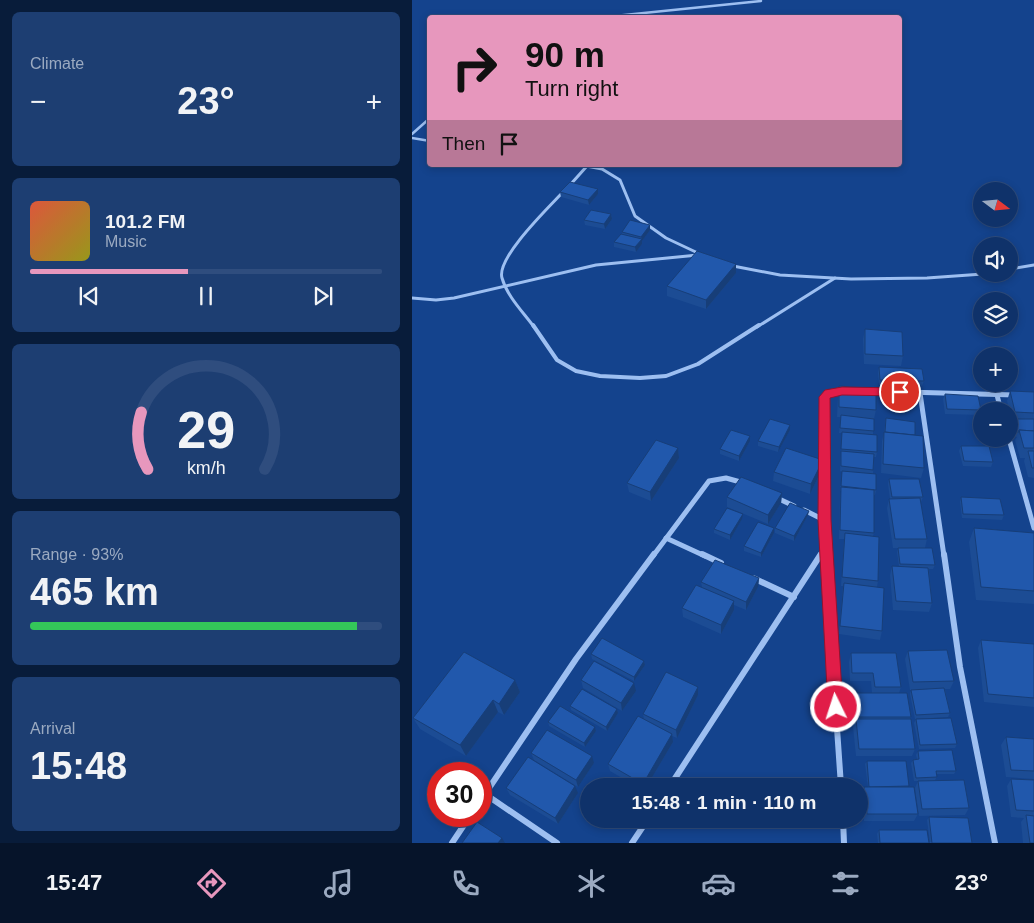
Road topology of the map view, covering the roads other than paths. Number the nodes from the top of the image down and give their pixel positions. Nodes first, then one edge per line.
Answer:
1 (761, 1) dead end
2 (624, 15) edge
3 (427, 121) edge
4 (412, 134) edge
5 (412, 138) edge
6 (427, 140) edge
7 (586, 167) edge
8 (591, 167) edge
9 (1034, 265) edge
10 (732, 266) edge
11 (1018, 268) edge
12 (973, 275) edge
13 (835, 278) junction
14 (505, 286) junction
15 (412, 298) edge
16 (852, 391) edge
17 (861, 391) edge
18 (920, 393) junction
19 (1024, 394) edge
20 (997, 395) junction
21 (999, 402) edge
22 (1011, 447) edge
23 (752, 487) edge
24 (770, 495) edge
25 (824, 520) junction
26 (1034, 528) edge
27 (666, 538) junction
28 (826, 548) junction
29 (726, 566) edge
30 (743, 573) edge
31 (794, 597) junction
32 (675, 778) edge
33 (840, 778) edge
34 (492, 784) edge
35 (492, 803) edge
36 (463, 827) edge
37 (642, 828) edge
38 (843, 828) edge
39 (452, 843) edge
40 (558, 843) edge
41 (632, 843) edge
42 (844, 843) edge
43 (995, 843) edge

1 - 2 lane
3 - 4 lane
5 - 6 lane
7 - 14 lane
8 - 14 lane
9 - 11 lane
10 - 13 lane
12 - 13 lane
13 - 14 lane
14 - 15 lane
16 - 25 street
17 - 18 street
18 - 20 street
18 - 43 street
19 - 20 street
20 - 21 street
22 - 26 street
23 - 27 street
24 - 25 street
25 - 28 street
27 - 29 street
27 - 34 street
28 - 31 street
28 - 33 street
30 - 31 street
31 - 32 street
35 - 40 street
36 - 39 street
37 - 41 street
38 - 42 street

